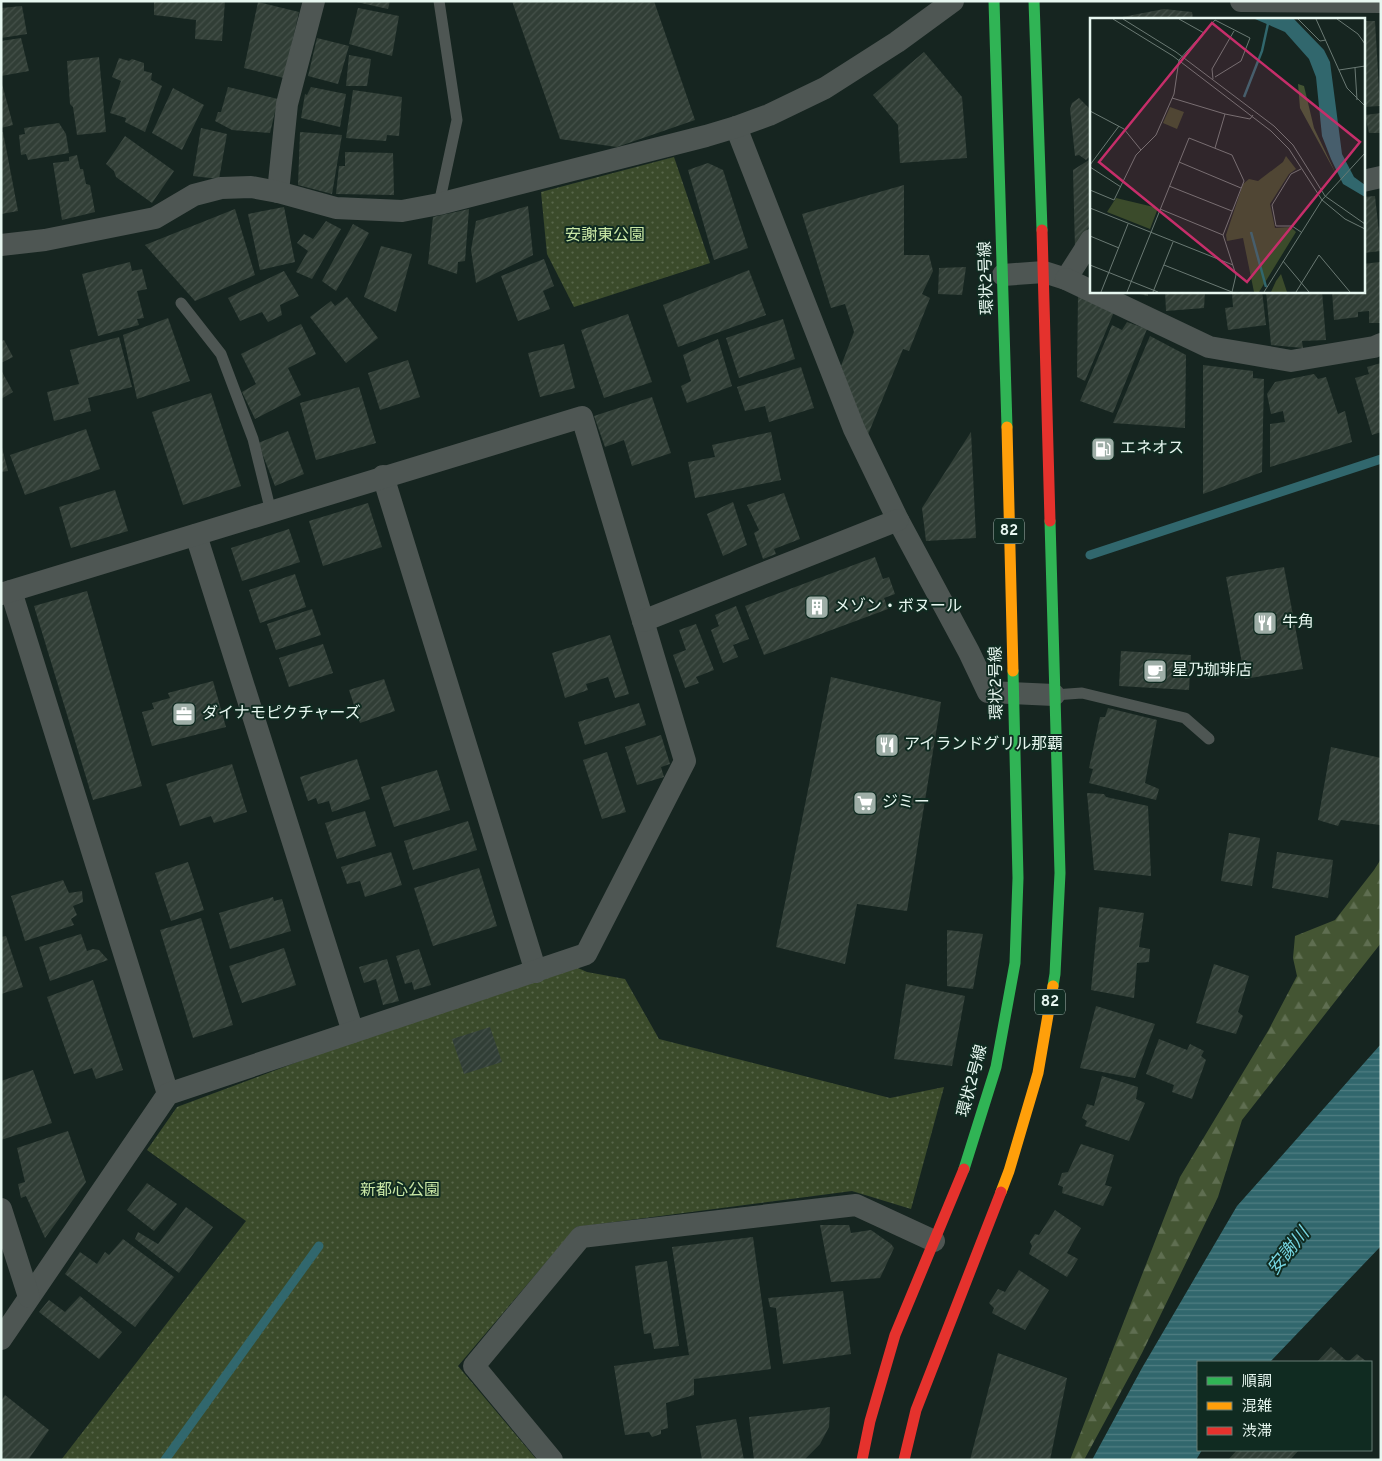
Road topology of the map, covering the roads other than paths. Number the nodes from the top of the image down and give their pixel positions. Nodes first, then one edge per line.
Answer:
1 (314, 1) edge
2 (439, 1) edge
3 (953, 1) edge
4 (994, 1) edge
5 (1034, 1) edge
6 (1241, 1) edge
7 (1283, 2) edge
8 (1381, 2) edge
9 (736, 128) junction
10 (1381, 177) edge
11 (1364, 180) edge
12 (278, 192) junction
13 (439, 204) junction
14 (1090, 242) edge
15 (1, 245) edge
16 (1044, 272) junction
17 (1003, 275) junction
18 (1066, 279) junction
19 (1090, 290) edge
20 (1093, 292) edge
21 (180, 304) dead end
22 (1381, 344) edge
23 (383, 476) junction
24 (271, 512) junction
25 (898, 520) junction
26 (196, 535) junction
27 (6, 593) edge
28 (643, 621) junction
29 (1014, 694) junction
30 (1054, 695) junction
31 (1209, 739) dead end
32 (536, 972) junction
33 (354, 1032) junction
34 (168, 1094) junction
35 (1, 1209) edge
36 (934, 1241) junction
37 (29, 1297) junction
38 (1, 1339) edge
39 (552, 1460) edge
40 (862, 1460) edge
41 (904, 1460) edge

1 - 12 street
2 - 13 lane
3 - 9 street
4 - 17 main road, 環状2号線 / 82
5 - 16 main road, 82
6 - 7 street
7 - 8 street
9 - 13 street
9 - 25 street
10 - 11 street
12 - 13 street
12 - 15 street
14 - 18 street
16 - 17 street
16 - 18 street
16 - 30 main road, 82
17 - 29 main road, 環状2号線 / 82
18 - 19 street
20 - 22 street
21 - 24 lane
23 - 24 street
23 - 28 street
23 - 32 street
24 - 26 street
25 - 28 street
25 - 29 street
26 - 27 street
26 - 33 street
27 - 34 street
28 - 32 street
29 - 30 street
29 - 36 main road, 環状2号線 / 82
30 - 31 lane
30 - 41 main road, 82
32 - 33 street
33 - 34 street
34 - 37 street
35 - 37 street
36 - 39 street
36 - 40 main road, 環状2号線 / 82
37 - 38 street

